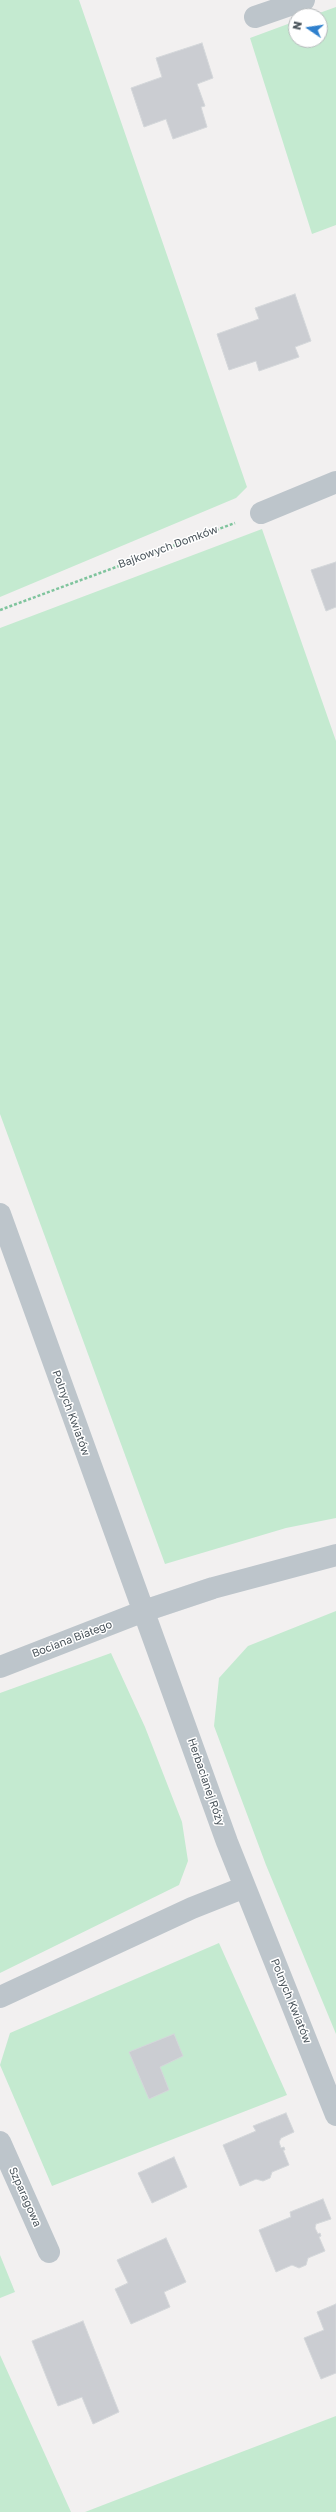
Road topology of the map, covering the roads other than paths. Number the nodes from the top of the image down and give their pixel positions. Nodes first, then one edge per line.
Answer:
1 (304, 0) edge
2 (255, 17) dead end
3 (336, 482) edge
4 (261, 513) road end
5 (0, 1214) edge
6 (336, 1555) edge
7 (144, 1611) junction
8 (0, 1667) edge
9 (245, 1887) junction
10 (0, 1997) edge
11 (336, 2115) edge
12 (0, 2142) edge
13 (50, 2252) dead end

1 - 2 street
3 - 4 street
5 - 7 street, Polnych Kwiatów
6 - 7 street
7 - 8 street, Bociana Białego
7 - 9 street, Herbacianej Róży
9 - 10 street
9 - 11 street, Polnych Kwiatów
12 - 13 street, Szparagowa

